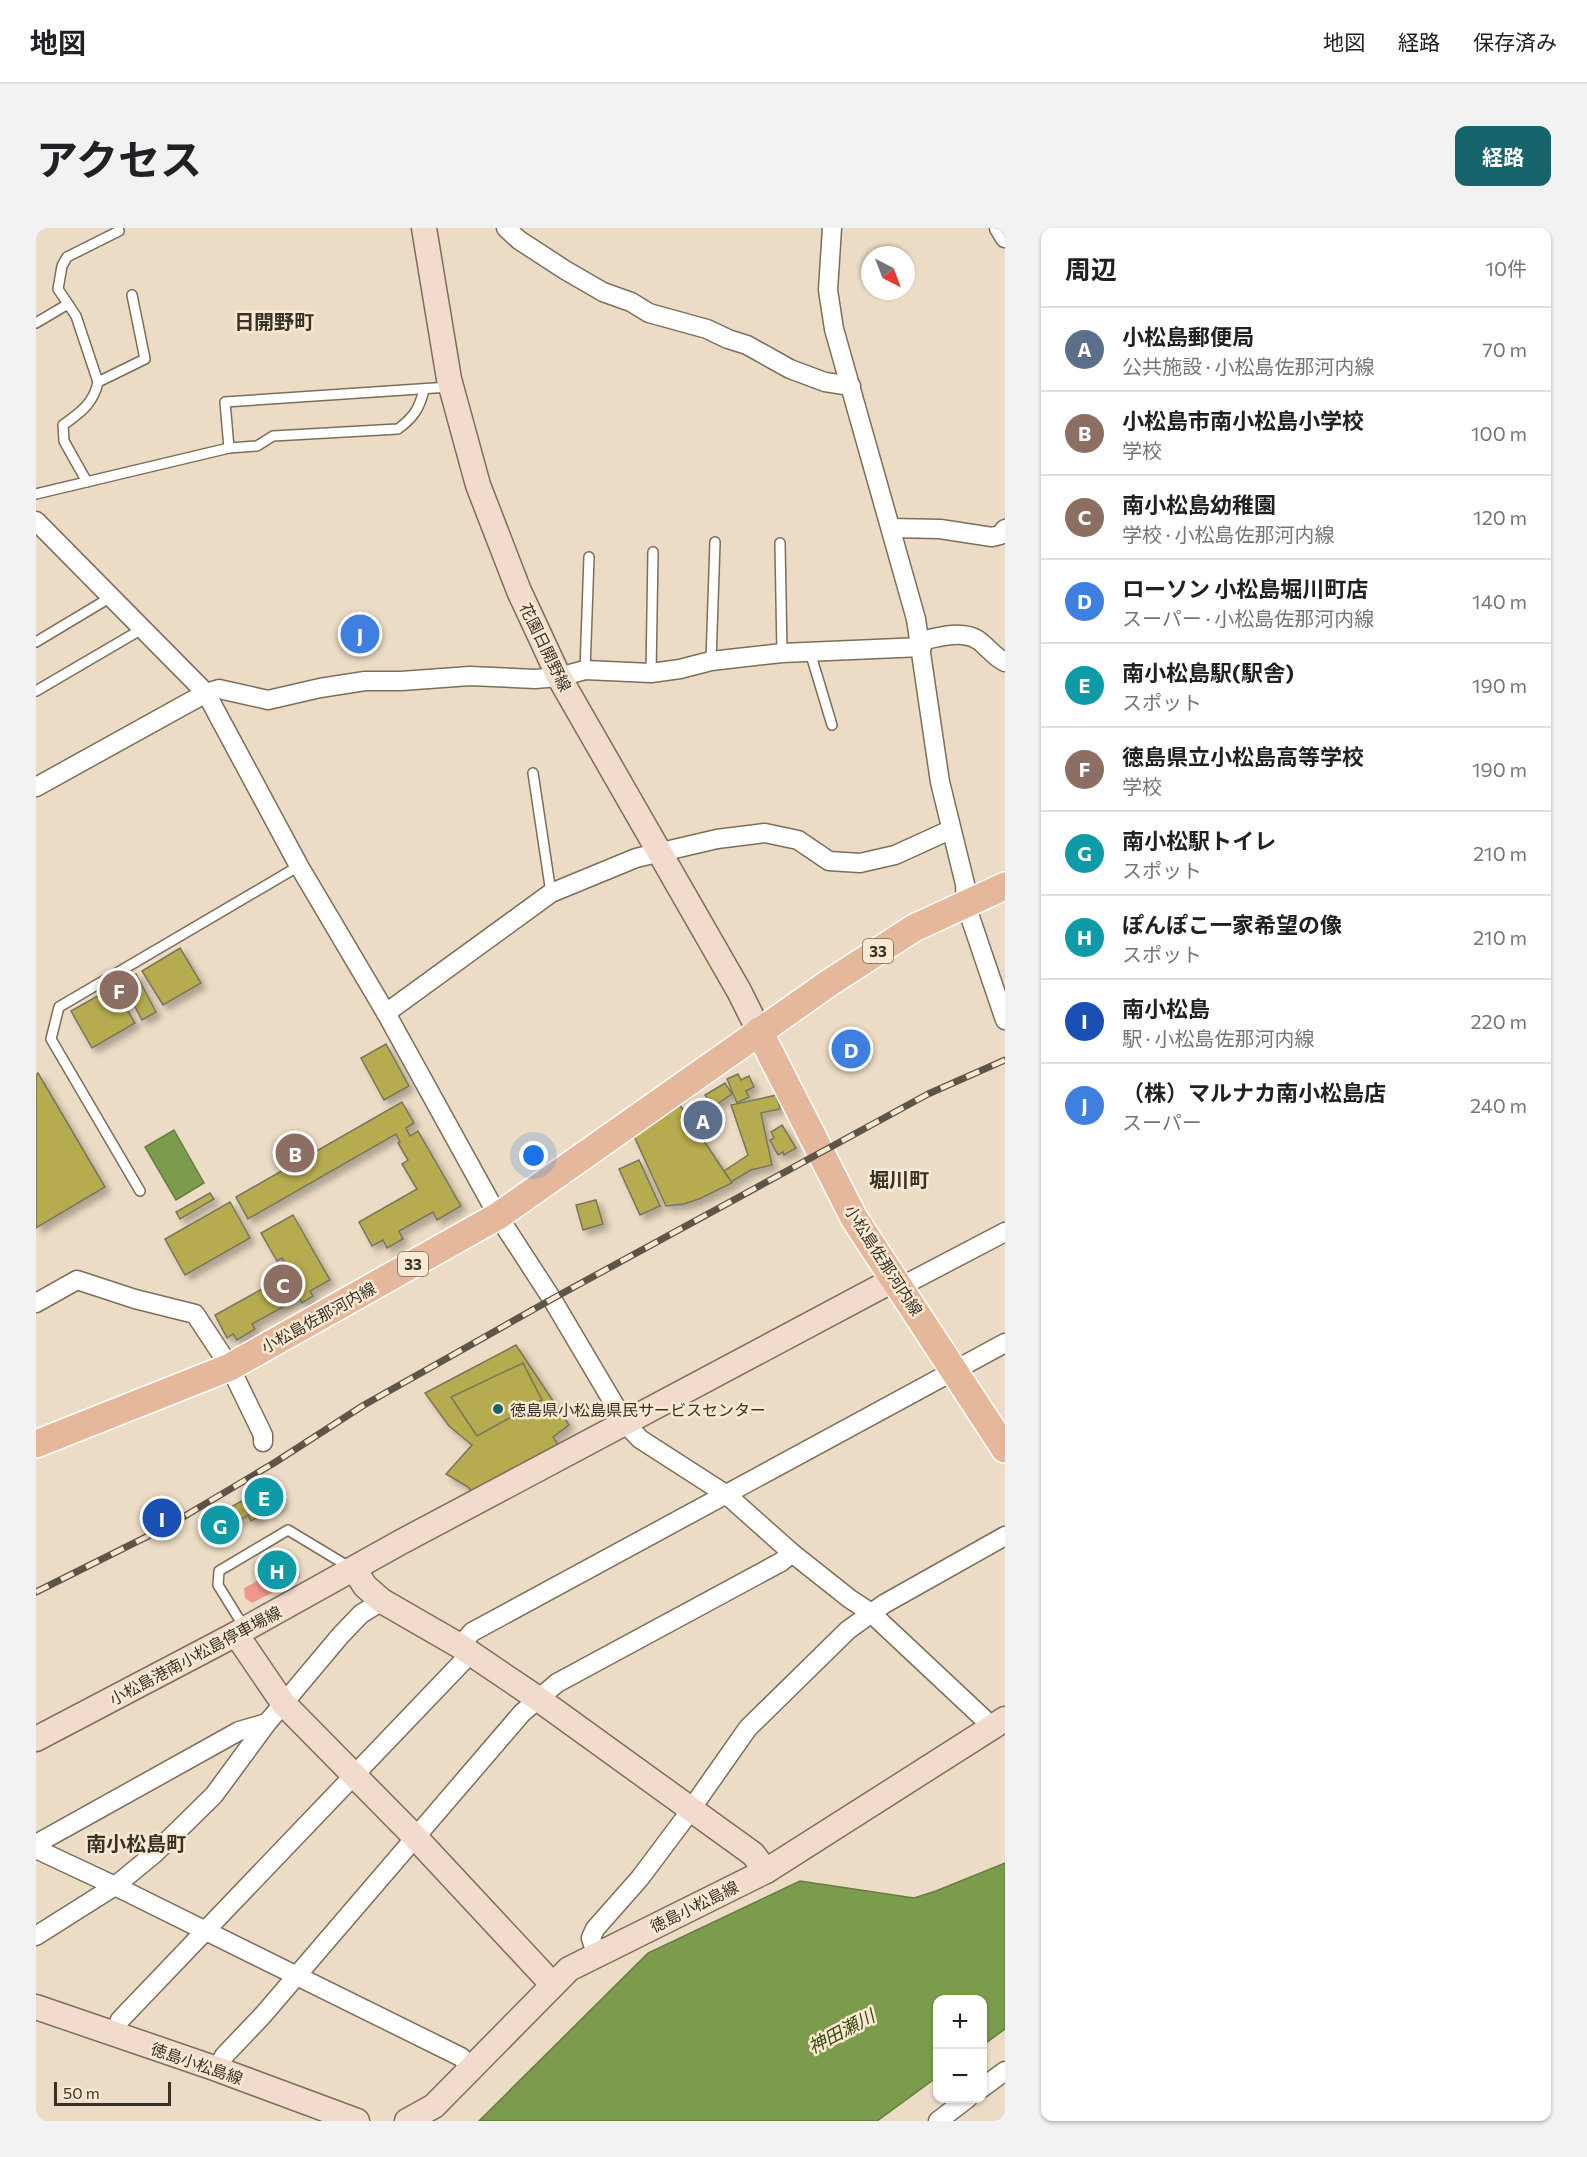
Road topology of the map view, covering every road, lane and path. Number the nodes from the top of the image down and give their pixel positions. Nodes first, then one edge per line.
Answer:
1 (424, 228) edge
2 (506, 228) edge
3 (832, 228) edge
4 (999, 228) edge
5 (119, 231) dead end
6 (1005, 238) edge
7 (132, 295) dead end
8 (68, 304) junction
9 (36, 323) edge
10 (98, 382) junction
11 (851, 386) junction
12 (452, 387) junction
13 (424, 390) junction
14 (229, 448) junction
15 (87, 482) junction
16 (36, 494) edge
17 (36, 521) edge
18 (891, 528) junction
19 (1005, 529) edge
20 (715, 542) dead end
21 (780, 543) dead end
22 (653, 552) dead end
23 (589, 557) dead end
24 (111, 597) junction
25 (142, 629) junction
26 (36, 642) edge
27 (921, 644) junction
28 (810, 652) junction
29 (782, 653) junction
30 (711, 661) junction
31 (1005, 662) edge
32 (585, 670) junction
33 (651, 673) junction
34 (559, 677) junction
35 (36, 691) edge
36 (206, 693) junction
37 (832, 724) dead end
38 (533, 773) dead end
39 (36, 787) edge
40 (950, 830) junction
41 (658, 853) junction
42 (299, 866) junction
43 (1005, 886) edge
44 (551, 892) junction
45 (966, 905) junction
46 (386, 1013) junction
47 (1005, 1020) edge
48 (759, 1031) junction
49 (140, 1191) dead end
50 (498, 1216) junction
51 (1005, 1232) edge
52 (897, 1283) junction
53 (36, 1304) edge
54 (1005, 1343) edge
55 (230, 1367) junction
56 (955, 1370) junction
57 (626, 1424) junction
58 (263, 1442) dead end
59 (36, 1444) edge
60 (1005, 1449) edge
61 (727, 1495) junction
62 (1005, 1536) edge
63 (792, 1553) junction
64 (354, 1569) junction
65 (382, 1601) junction
66 (870, 1612) junction
67 (241, 1631) junction
68 (465, 1650) junction
69 (537, 1698) junction
70 (284, 1703) junction
71 (267, 1723) junction
72 (997, 1724) edge
73 (36, 1739) edge
74 (354, 1776) junction
75 (691, 1808) junction
76 (416, 1838) junction
77 (36, 1844) edge
78 (36, 1849) edge
79 (766, 1871) junction
80 (115, 1886) junction
81 (204, 1931) junction
82 (36, 1936) edge
83 (596, 1954) junction
84 (297, 1976) junction
85 (553, 1985) junction
86 (36, 2007) edge
87 (114, 2034) junction
88 (471, 2068) junction
89 (217, 2069) junction
90 (1005, 2071) edge
91 (987, 2084) edge
92 (962, 2110) edge
93 (427, 2113) edge
94 (335, 2115) edge
95 (357, 2121) edge
96 (407, 2121) edge
97 (938, 2121) edge

1 - 12 main road, 花園日開野線
2 - 11 street
3 - 11 street
4 - 6 street
5 - 8 lane
7 - 10 lane
8 - 9 lane
8 - 10 lane
10 - 15 lane
11 - 18 street
12 - 13 lane
12 - 34 main road, 花園日開野線
13 - 14 lane
13 - 14 lane
14 - 15 lane
15 - 16 lane
17 - 24 street
18 - 19 street
18 - 27 street
20 - 30 lane
21 - 29 lane
22 - 33 lane
23 - 32 lane
24 - 25 street
24 - 26 lane
25 - 35 lane
25 - 36 street
27 - 28 street
27 - 31 street
27 - 40 street
28 - 29 street
28 - 37 lane
29 - 30 street
30 - 33 street
32 - 33 street
32 - 34 street
34 - 36 street
34 - 41 main road, 花園日開野線
36 - 39 street
36 - 42 street
38 - 44 lane
40 - 41 street
40 - 45 street
41 - 44 street
41 - 48 main road, 花園日開野線
42 - 46 street
42 - 49 lane
43 - 45 main road, 小松島佐那河内線 / 33
44 - 46 street
45 - 47 street
45 - 48 main road, 小松島佐那河内線 / 33
46 - 50 street
48 - 50 main road, 小松島佐那河内線 / 33
48 - 52 main road, 小松島佐那河内線
50 - 55 main road, 小松島佐那河内線 / 33
50 - 57 street
51 - 52 street
52 - 56 main road, 小松島佐那河内線
52 - 57 main road, 小松島港南小松島停車場線
53 - 55 street
54 - 56 street
55 - 58 street
55 - 59 main road, 小松島佐那河内線 / 33
56 - 60 main road, 小松島佐那河内線
56 - 61 street
57 - 61 street
57 - 64 main road, 小松島港南小松島停車場線
61 - 63 street
61 - 68 street
62 - 66 street
63 - 66 street
63 - 69 street
64 - 65 main road
64 - 67 main road, 小松島港南小松島停車場線
64 - 67 lane
65 - 68 main road
65 - 70 street
66 - 72 street
66 - 75 street
67 - 70 main road
67 - 73 main road, 小松島港南小松島停車場線
68 - 69 main road
68 - 74 street
69 - 75 main road
69 - 76 street
70 - 71 street
70 - 74 main road
71 - 77 street
71 - 80 street
72 - 79 main road, 徳島小松島線
74 - 76 main road
74 - 81 street
75 - 79 main road
75 - 83 street
76 - 84 street
76 - 85 main road
78 - 80 street
79 - 83 main road, 徳島小松島線
80 - 81 street
80 - 82 street
81 - 84 street
81 - 87 street
83 - 85 main road, 徳島小松島線
84 - 88 street
84 - 89 street
85 - 88 main road, 徳島小松島線
86 - 87 main road, 徳島小松島線
87 - 89 main road, 徳島小松島線
88 - 93 main road, 徳島小松島線
89 - 94 main road, 徳島小松島線
90 - 91 street
92 - 97 street
93 - 96 main road, 徳島小松島線
94 - 95 main road, 徳島小松島線

